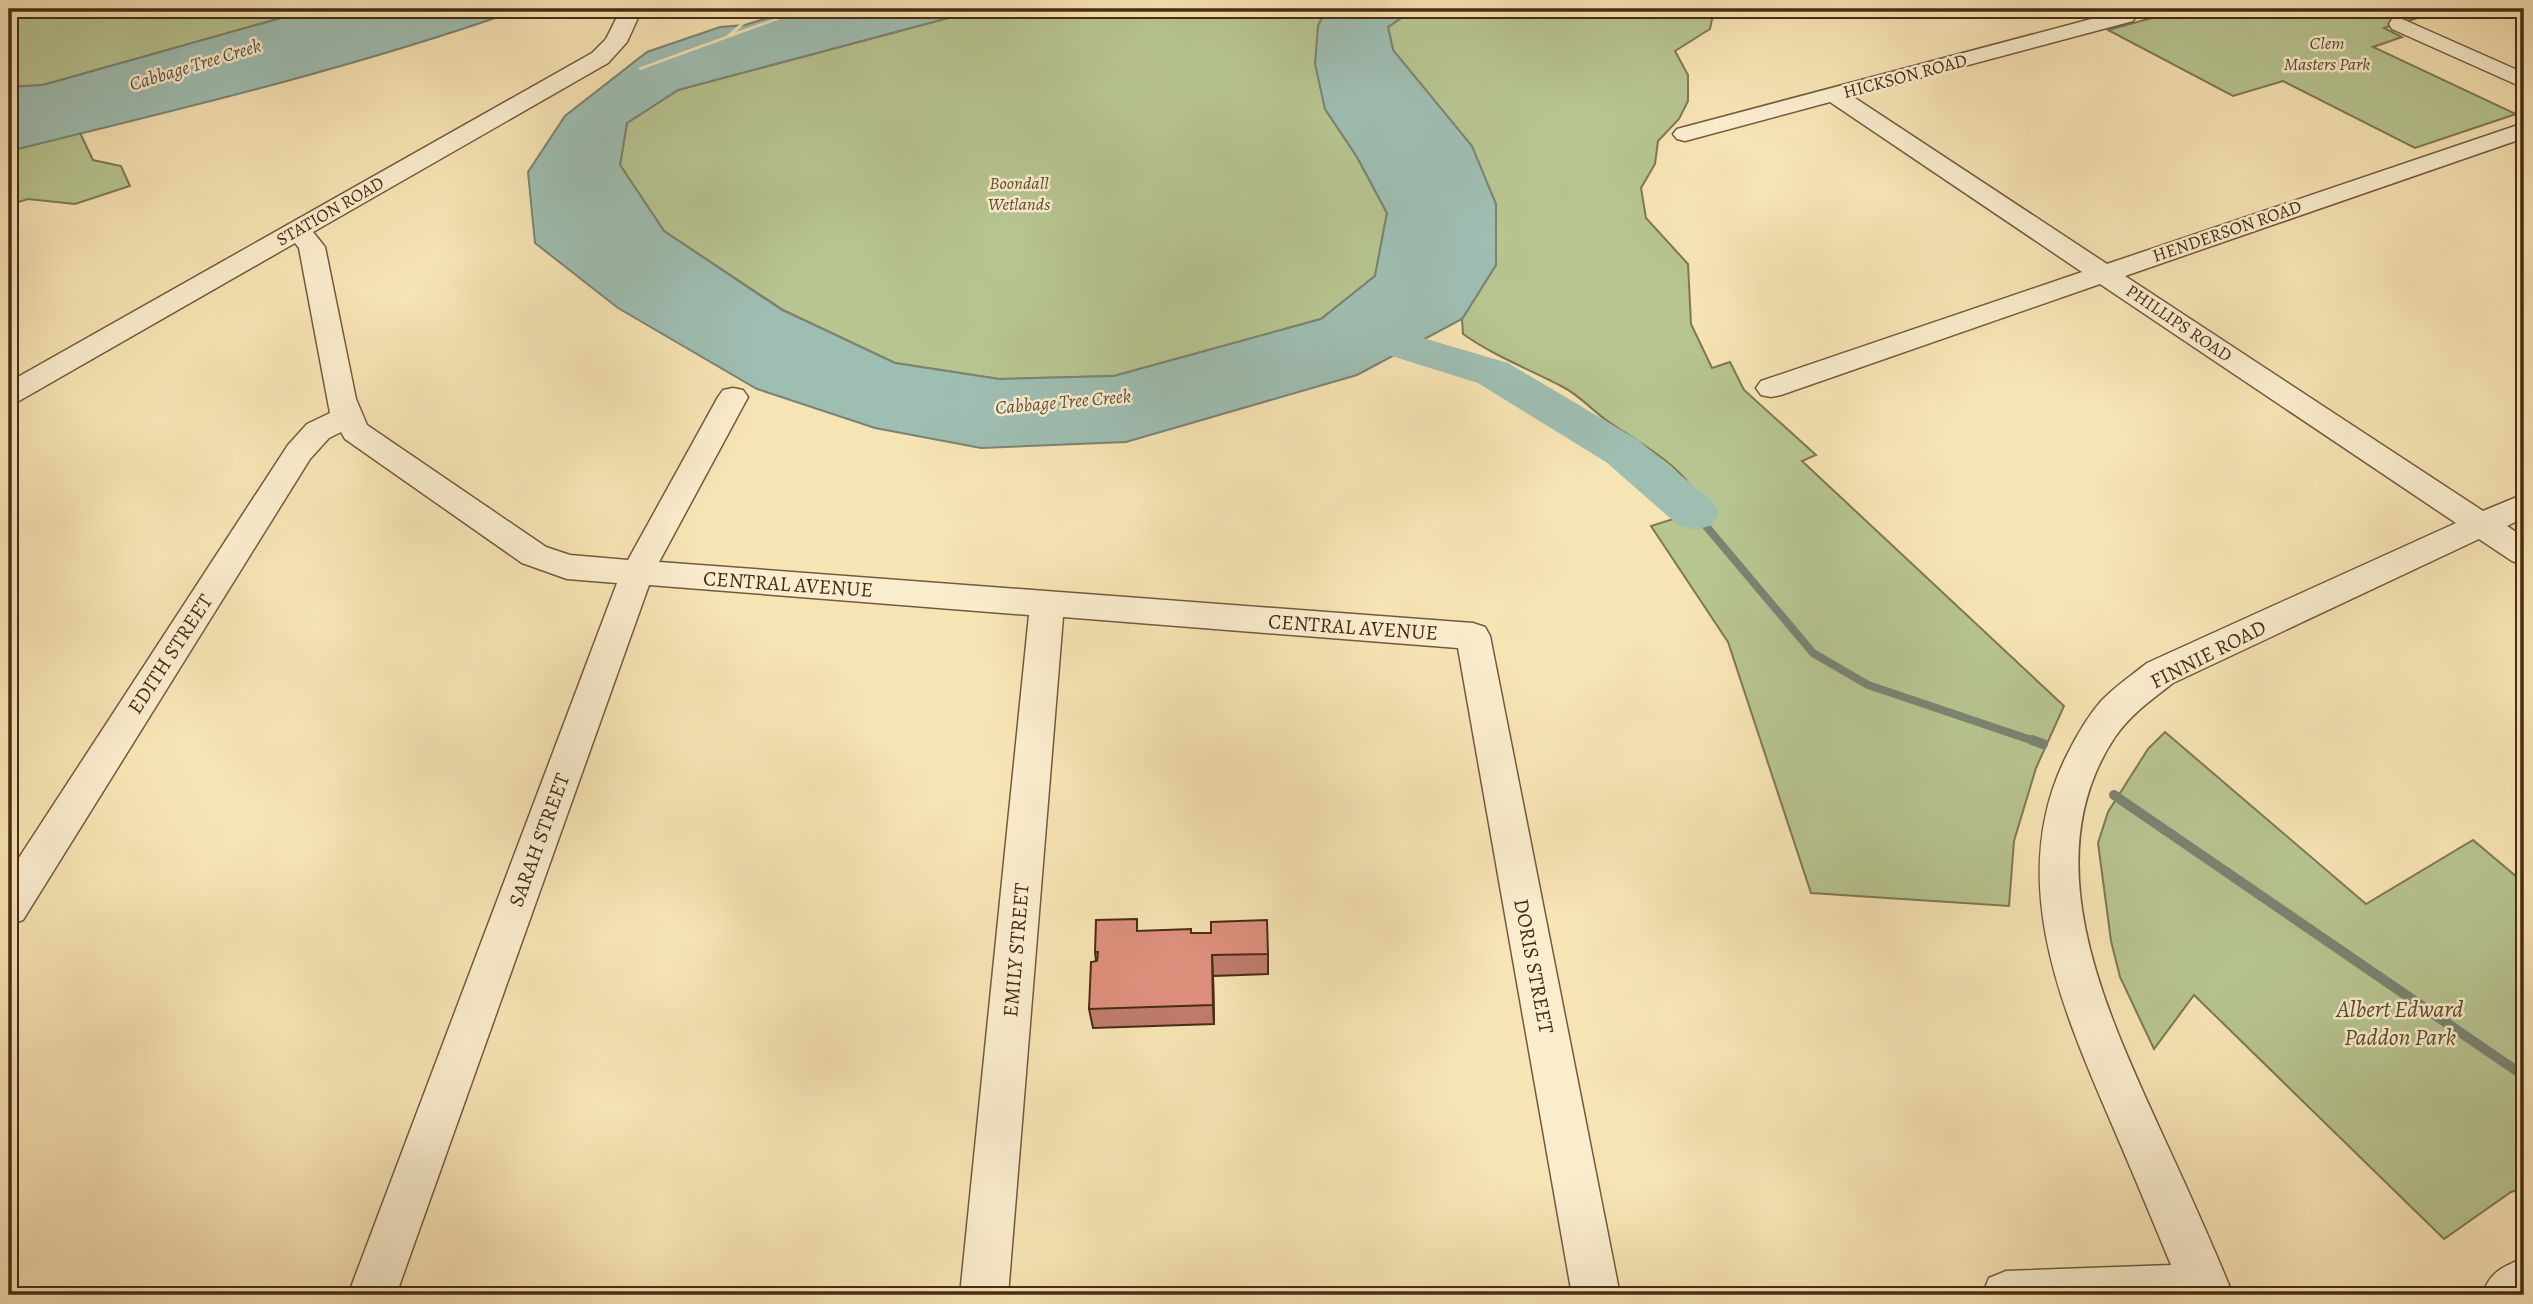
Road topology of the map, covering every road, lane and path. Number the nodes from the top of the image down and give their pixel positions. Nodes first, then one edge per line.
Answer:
1 (631, 9) edge
2 (2125, 16) dead end
3 (2400, 24) dead end
4 (2524, 81) edge
5 (1834, 95) junction
6 (2524, 130) edge
7 (1685, 134) dead end
8 (298, 230) junction
9 (2104, 273) junction
10 (1771, 388) dead end
11 (9, 394) edge
12 (733, 397) dead end
13 (346, 417) junction
14 (2524, 505) edge
15 (2482, 524) junction
16 (2524, 553) edge
17 (637, 573) junction
18 (1047, 604) junction
19 (1473, 636) joint
20 (9, 907) edge
21 (2524, 1282) edge
22 (2207, 1292) edge
23 (372, 1295) edge
24 (984, 1295) edge
25 (1596, 1295) edge
26 (2006, 1295) edge
27 (2507, 1295) edge

1 - 8 street, STATION ROAD
2 - 5 street, HICKSON ROAD
3 - 4 street
5 - 7 street, HICKSON ROAD
5 - 9 street, PHILLIPS ROAD
6 - 9 street, HENDERSON ROAD
8 - 11 street, STATION ROAD
8 - 13 street
9 - 10 street, HENDERSON ROAD
9 - 15 street, PHILLIPS ROAD
12 - 17 street, SARAH STREET
13 - 17 street, CENTRAL AVENUE
13 - 20 street, EDITH STREET
14 - 15 street, FINNIE ROAD
15 - 16 street, PHILLIPS ROAD
15 - 22 street, FINNIE ROAD
17 - 18 street, CENTRAL AVENUE
17 - 23 street, SARAH STREET
18 - 19 street, CENTRAL AVENUE
18 - 24 street, EMILY STREET
19 - 25 street, DORIS STREET
21 - 27 street
22 - 26 street

